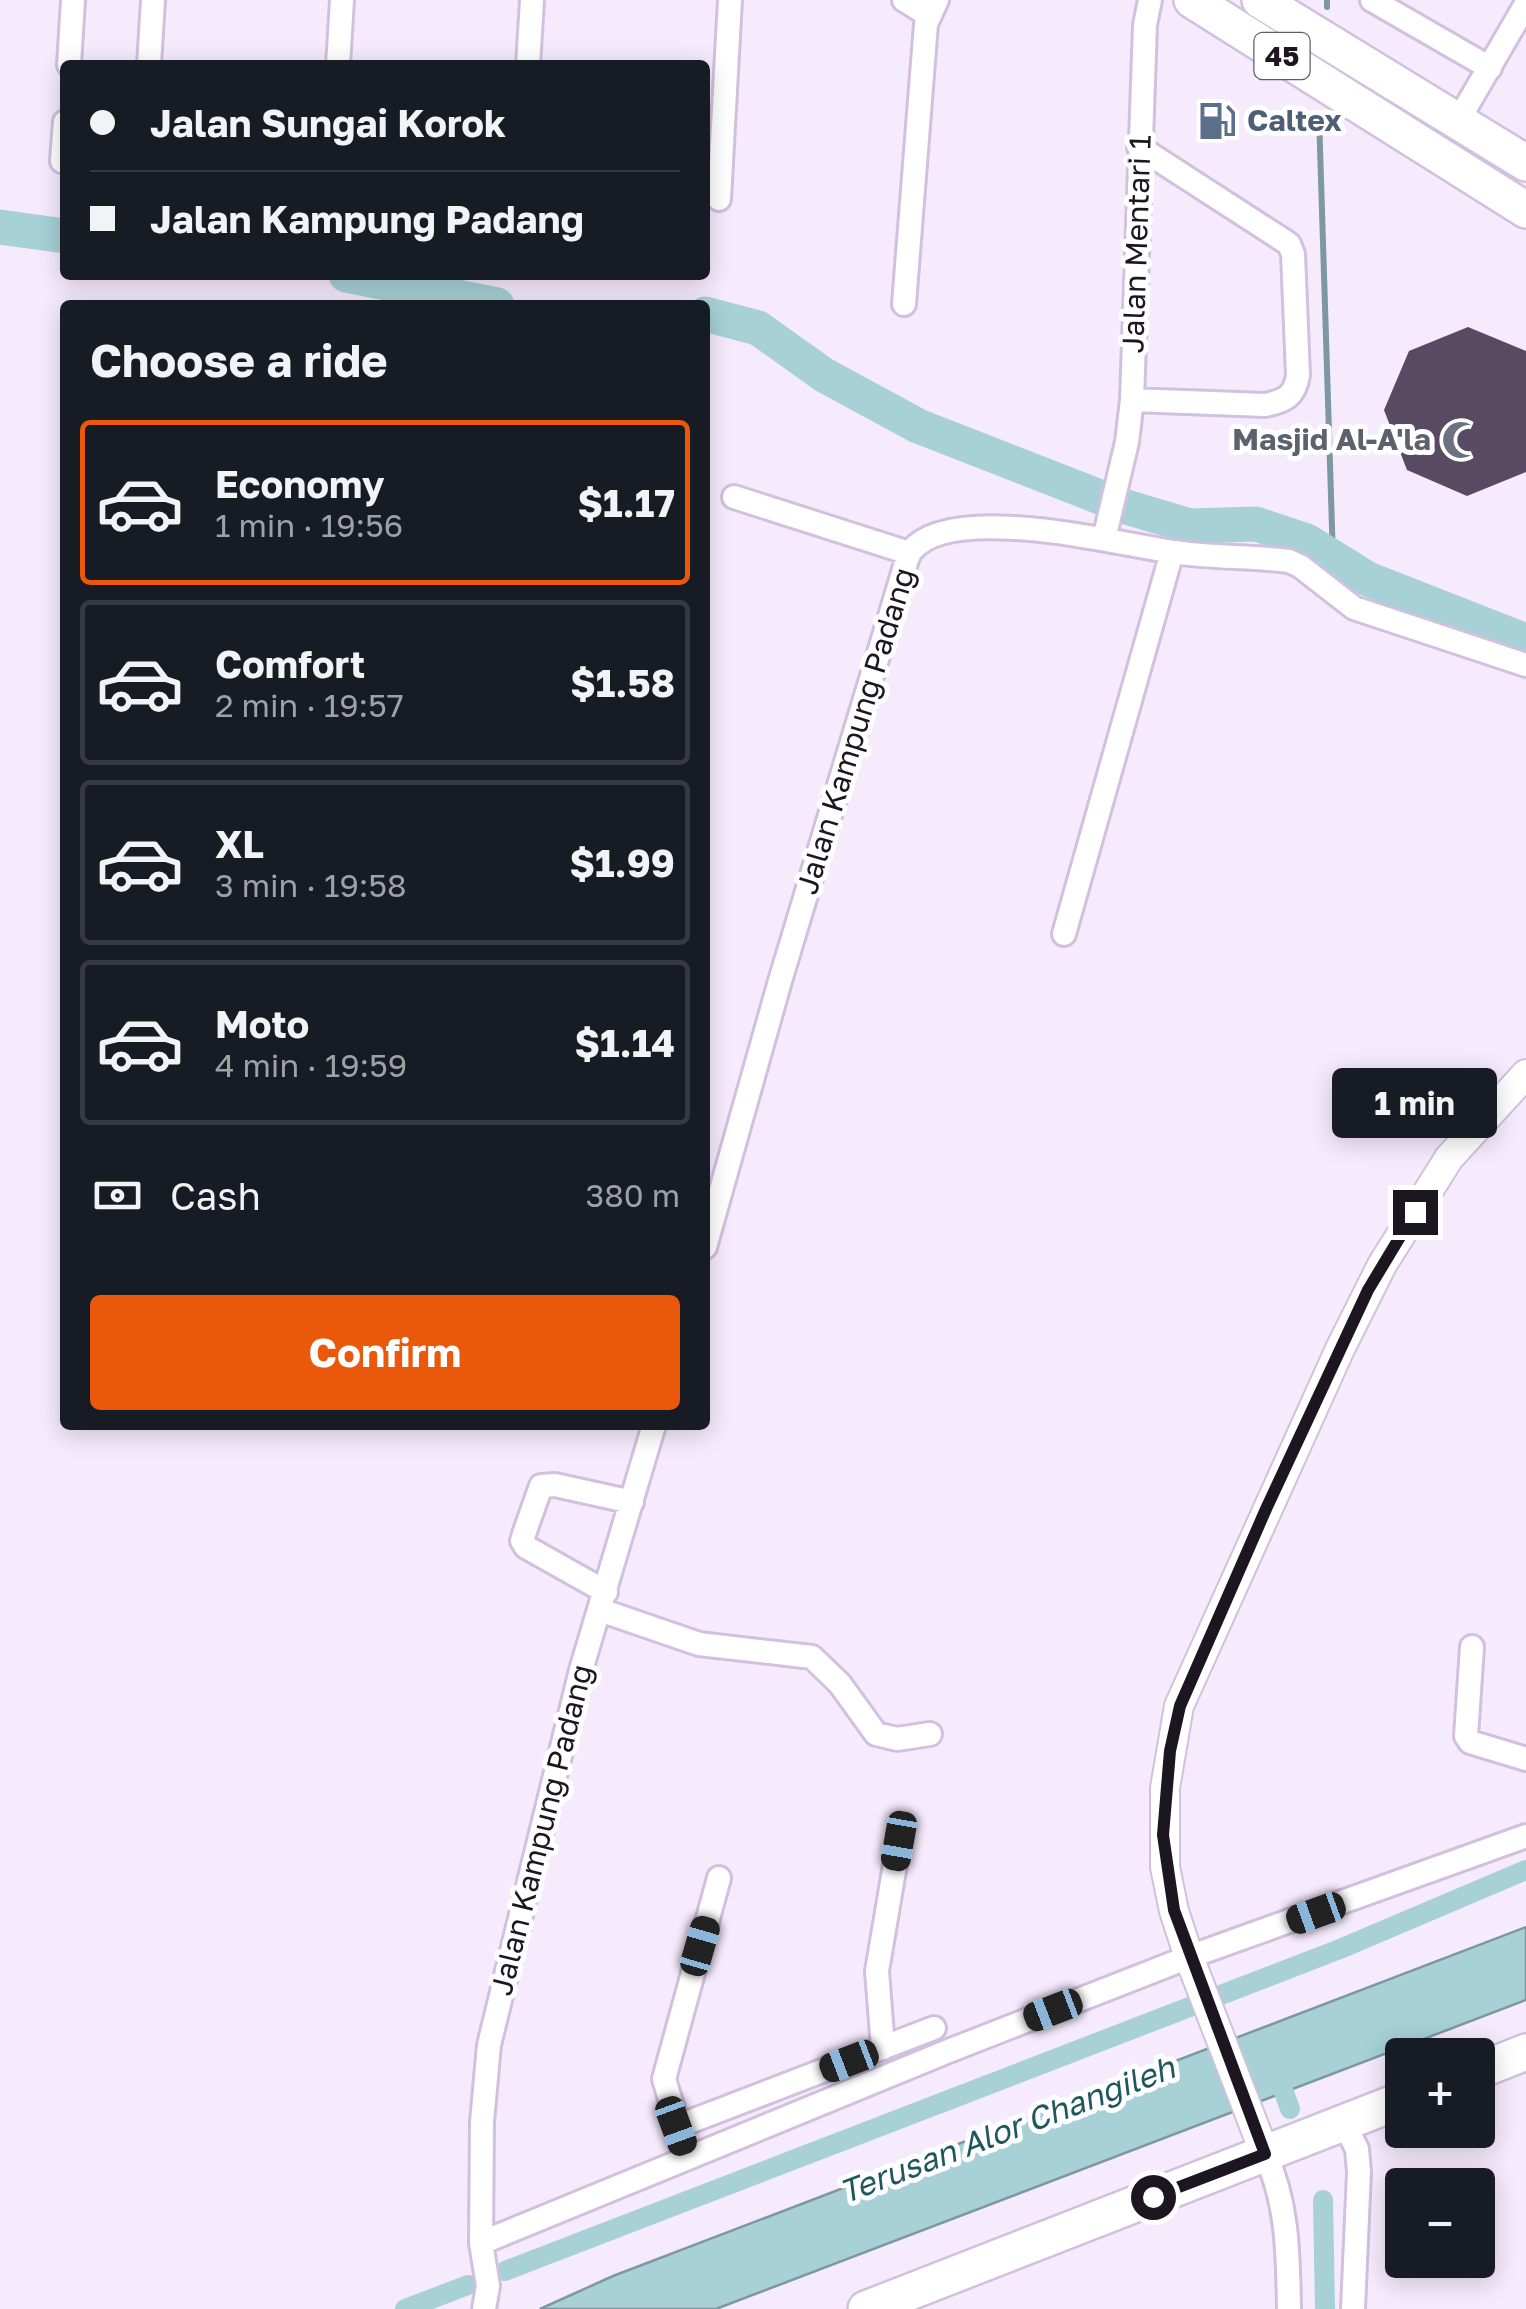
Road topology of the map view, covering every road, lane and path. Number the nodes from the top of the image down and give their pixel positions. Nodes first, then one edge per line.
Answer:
1 (74, 0) edge
2 (153, 0) edge
3 (342, 0) edge
4 (532, 0) edge
5 (730, 0) edge
6 (904, 0) edge
7 (1150, 0) edge
8 (1192, 0) edge
9 (1260, 0) edge
10 (1372, 0) edge
11 (1526, 4) edge
12 (933, 8) edge
13 (69, 60) edge
14 (149, 60) edge
15 (338, 60) edge
16 (528, 60) edge
17 (1490, 68) junction
18 (1416, 97) junction
19 (1458, 121) junction
20 (1406, 133) junction
21 (1140, 146) junction
22 (1526, 163) edge
23 (718, 199) dead end
24 (1526, 210) edge
25 (904, 304) dead end
26 (1132, 400) junction
27 (734, 497) dead end
28 (1106, 532) junction
29 (1172, 552) junction
30 (909, 554) junction
31 (1526, 665) edge
32 (1064, 934) dead end
33 (1526, 1074) edge
34 (710, 1215) edge
35 (653, 1430) edge
36 (632, 1502) junction
37 (603, 1601) junction
38 (1472, 1647) dead end
39 (930, 1734) dead end
40 (1526, 1760) edge
41 (1526, 1836) edge
42 (899, 1841) dead end
43 (719, 1878) dead end
44 (1193, 1967) junction
45 (934, 2028) dead end
46 (883, 2048) junction
47 (1526, 2052) edge
48 (1495, 2064) edge
49 (1385, 2107) edge
50 (1344, 2123) junction
51 (676, 2126) junction
52 (1261, 2144) junction
53 (688, 2158) junction
54 (480, 2243) junction
55 (484, 2309) edge
56 (866, 2309) edge
57 (1289, 2309) edge
58 (1353, 2309) edge

1 - 13 street
2 - 14 street
3 - 15 street
4 - 16 street
5 - 23 street
6 - 12 street
7 - 21 street, Jalan Mentari 1
8 - 20 main road, 45
9 - 18 main road, 45
10 - 17 street
11 - 17 street
12 - 25 street
17 - 19 street
18 - 19 main road, 45
18 - 20 main road
19 - 22 main road, 45
20 - 24 main road, 45
21 - 26 street, Jalan Mentari 1
21 - 26 street
26 - 28 street, Jalan Mentari 1
27 - 30 street
28 - 29 street, Jalan Kampung Padang
28 - 30 street, Jalan Kampung Padang
29 - 31 street, Jalan Kampung Padang
29 - 32 street
30 - 34 street, Jalan Kampung Padang
33 - 44 street
35 - 36 street, Jalan Kampung Padang
36 - 37 street, Jalan Kampung Padang
36 - 37 street
37 - 39 street
37 - 54 street, Jalan Kampung Padang
38 - 40 street
41 - 44 street
42 - 46 street
43 - 51 street
44 - 52 street
44 - 53 street
45 - 46 street
46 - 51 street
47 - 48 main road
49 - 50 main road
50 - 52 main road
50 - 58 street
51 - 53 street
52 - 56 main road
52 - 57 street
53 - 54 street
54 - 55 street, Jalan Kampung Padang

